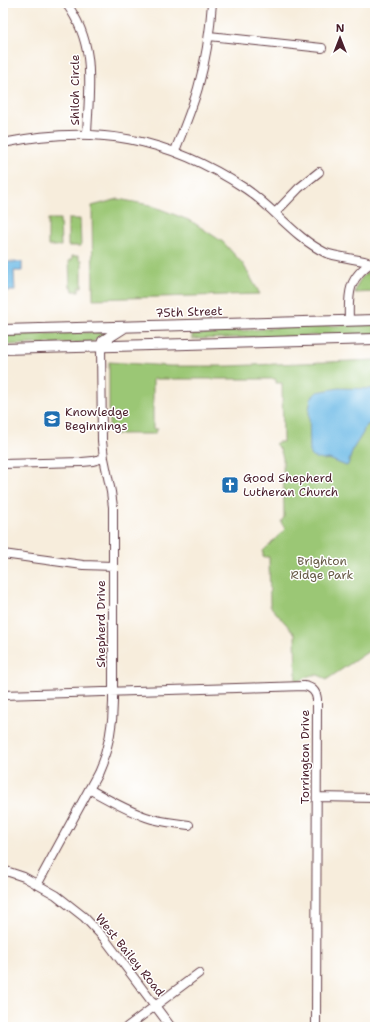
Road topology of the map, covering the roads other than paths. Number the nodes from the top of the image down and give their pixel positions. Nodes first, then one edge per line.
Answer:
1 (66, 3) edge
2 (212, 3) edge
3 (209, 36) junction
4 (322, 48) dead end
5 (87, 134) junction
6 (3, 143) edge
7 (174, 151) junction
8 (319, 172) dead end
9 (275, 213) junction
10 (373, 262) edge
11 (375, 320) edge
12 (349, 321) junction
13 (125, 327) junction
14 (3, 330) edge
15 (375, 339) edge
16 (101, 346) junction
17 (3, 349) edge
18 (104, 458) junction
19 (3, 464) edge
20 (3, 554) edge
21 (113, 566) junction
22 (113, 692) junction
23 (3, 695) edge
24 (89, 789) junction
25 (317, 797) junction
26 (375, 798) edge
27 (189, 825) dead end
28 (3, 870) edge
29 (37, 885) junction
30 (199, 973) dead end
31 (156, 1006) junction
32 (127, 1027) edge
33 (171, 1027) edge
34 (316, 1027) edge

1 - 5 street, Shiloh Circle
2 - 3 street
3 - 4 street
3 - 7 street
5 - 6 street
5 - 7 street
7 - 9 street
8 - 9 street
9 - 10 street
10 - 12 street
11 - 12 main road, 75th Street
12 - 13 main road, 75th Street
13 - 14 main road, 75th Street
13 - 16 main road
15 - 16 main road
16 - 17 main road
16 - 18 street, Shepherd Drive
18 - 19 street
18 - 21 street, Shepherd Drive
20 - 21 street
21 - 22 street, Shepherd Drive
22 - 23 street
22 - 24 street, Shepherd Drive
22 - 25 street, Torrington Drive
24 - 27 street
24 - 29 street, Shepherd Drive
25 - 26 street
25 - 34 street, Torrington Drive
28 - 29 street, West Bailey Road
29 - 31 street, West Bailey Road
30 - 31 street
31 - 32 street
31 - 33 street, West Bailey Road

